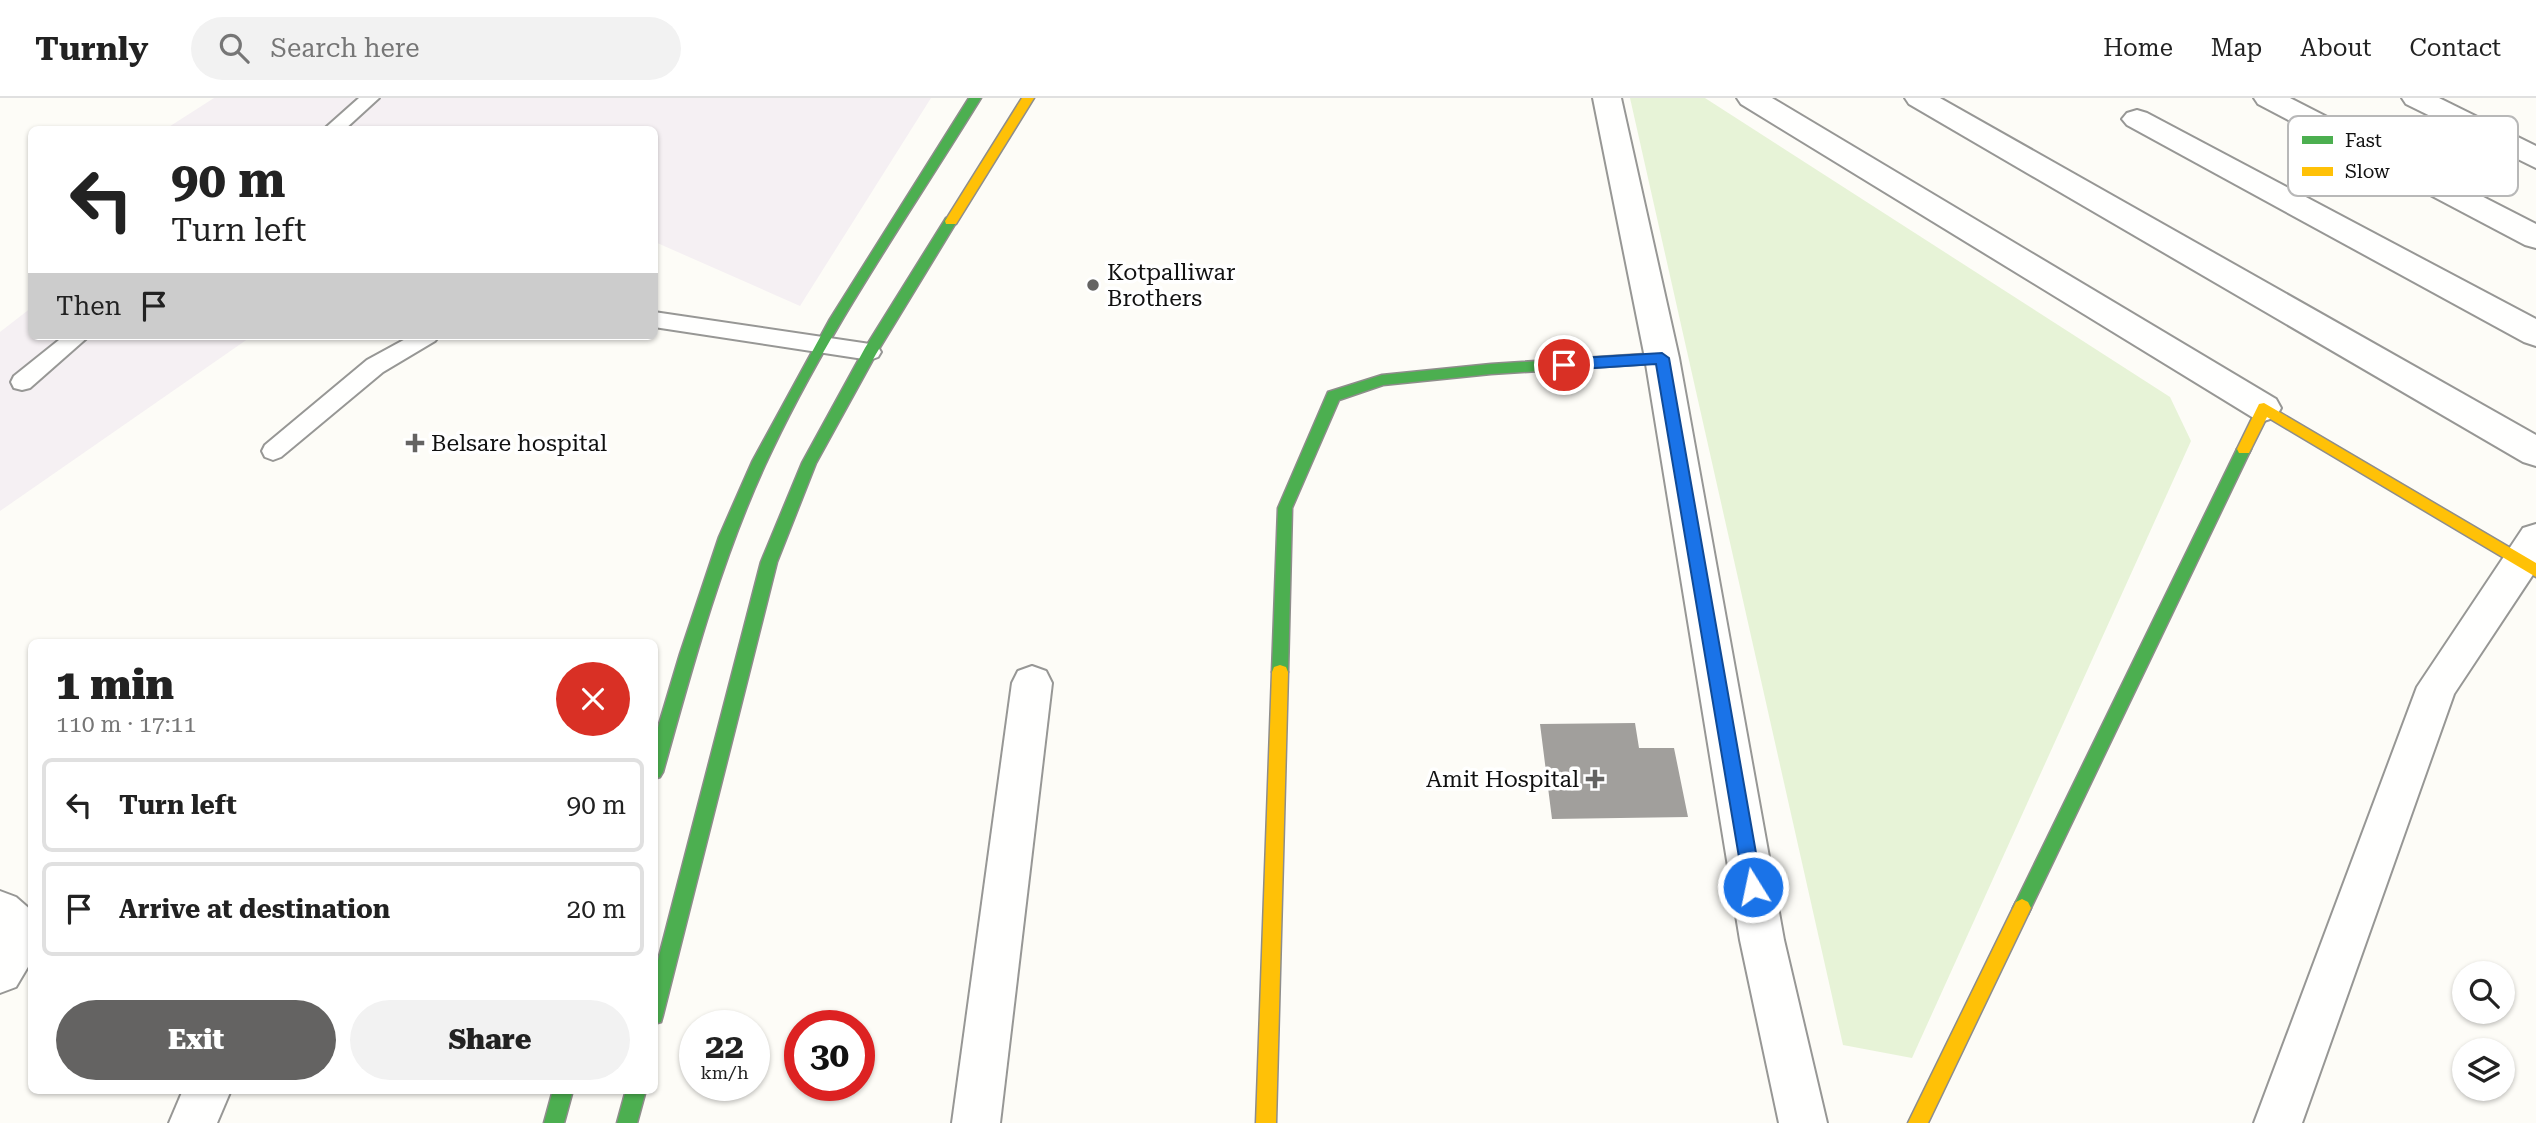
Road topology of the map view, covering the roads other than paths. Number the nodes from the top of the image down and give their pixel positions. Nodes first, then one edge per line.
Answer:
1 (370, 98) edge
2 (975, 98) edge
3 (1028, 98) edge
4 (1606, 98) edge
5 (1751, 98) edge
6 (2268, 98) edge
7 (2416, 98) edge
8 (1928, 100) edge
9 (2303, 116) edge
10 (2452, 116) edge
11 (2137, 119) dead end
12 (336, 126) edge
13 (2518, 149) edge
14 (2536, 158) edge
15 (2457, 196) edge
16 (2536, 237) edge
17 (658, 320) edge
18 (2536, 334) edge
19 (73, 340) edge
20 (421, 340) edge
21 (821, 344) junction
22 (870, 352) junction
23 (1662, 358) junction
24 (22, 382) dead end
25 (2264, 408) junction
26 (273, 451) dead end
27 (2536, 452) edge
28 (2531, 558) edge
29 (1032, 683) dead end
30 (658, 758) edge
31 (0, 912) edge
32 (0, 972) edge
33 (28, 976) edge
34 (658, 994) edge
35 (206, 1094) edge
36 (562, 1094) edge
37 (635, 1094) edge
38 (193, 1123) edge
39 (554, 1123) edge
40 (627, 1123) edge
41 (976, 1123) edge
42 (1265, 1123) edge
43 (1803, 1123) edge
44 (1918, 1123) edge
45 (2278, 1123) edge

1 - 12 lane
2 - 21 street
3 - 22 street
4 - 23 street
5 - 25 street
6 - 9 street
7 - 10 street
8 - 27 street
11 - 18 street
13 - 14 street
15 - 16 street
17 - 21 lane
19 - 24 lane
20 - 26 lane
21 - 22 lane
21 - 30 street
22 - 34 street
23 - 42 street
23 - 43 street
25 - 28 street
25 - 44 street
28 - 45 street
29 - 41 street
31 - 32 street
32 - 33 street
35 - 38 street
36 - 39 street
37 - 40 street

